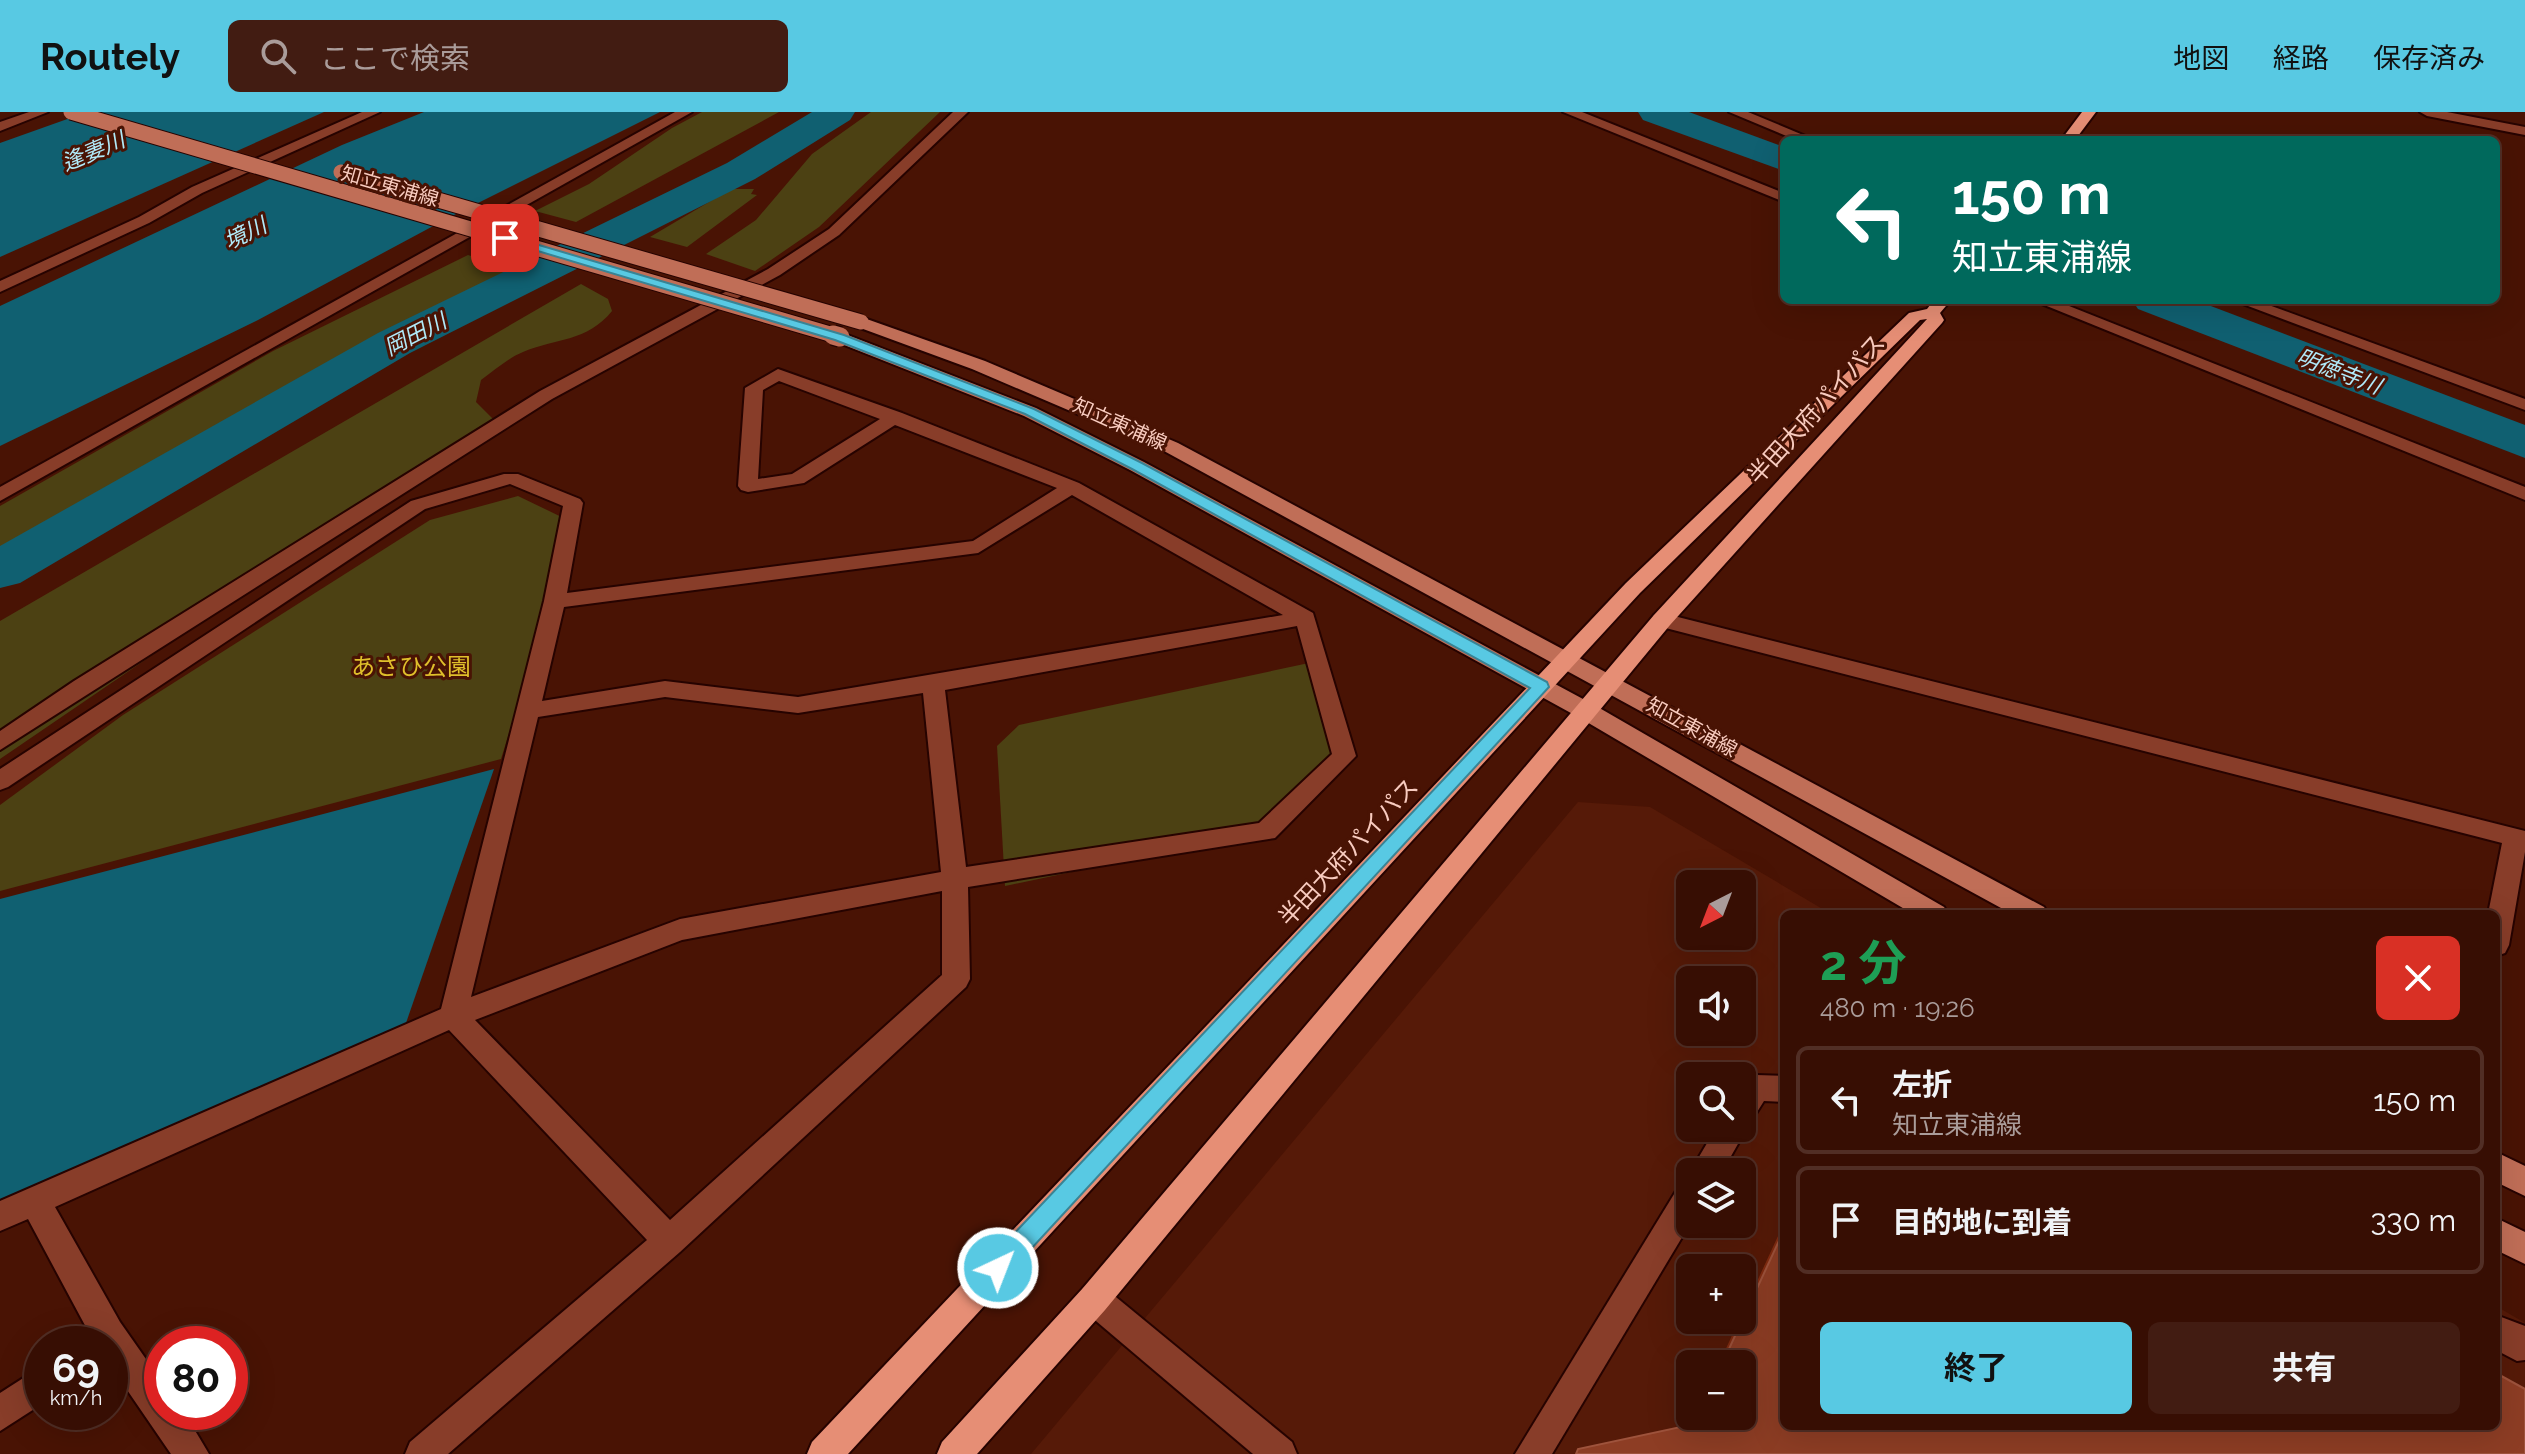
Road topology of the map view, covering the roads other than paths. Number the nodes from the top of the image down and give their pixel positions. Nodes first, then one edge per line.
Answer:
1 (41, 112) edge
2 (71, 112) edge
3 (373, 112) edge
4 (685, 112) edge
5 (961, 112) edge
6 (1570, 112) edge
7 (1736, 112) edge
8 (2089, 112) edge
9 (2427, 112) edge
10 (0, 127) edge
11 (2525, 131) edge
12 (1798, 136) edge
13 (2071, 136) edge
14 (253, 147) dead end
15 (298, 160) dead end
16 (329, 169) dead end
17 (1780, 196) edge
18 (0, 287) edge
19 (2050, 304) edge
20 (2251, 304) edge
21 (1938, 307) edge
22 (2525, 405) edge
23 (896, 417) junction
24 (1072, 487) junction
25 (2525, 494) edge
26 (0, 495) edge
27 (555, 601) junction
28 (1305, 618) junction
29 (1662, 620) junction
30 (1567, 659) junction
31 (1612, 683) junction
32 (933, 684) junction
33 (1541, 687) junction
34 (527, 711) junction
35 (1588, 712) junction
36 (0, 742) edge
37 (0, 781) edge
38 (2520, 839) edge
39 (955, 879) junction
40 (1928, 910) edge
41 (2028, 910) edge
42 (2500, 927) edge
43 (453, 1016) junction
44 (1756, 1088) edge
45 (1780, 1089) edge
46 (2500, 1168) edge
47 (2525, 1182) edge
48 (35, 1201) junction
49 (0, 1216) edge
50 (1676, 1219) edge
51 (2500, 1235) edge
52 (669, 1241) junction
53 (2525, 1249) edge
54 (1094, 1299) junction
55 (95, 1326) edge
56 (2500, 1333) edge
57 (2525, 1343) edge
58 (128, 1371) edge
59 (144, 1390) edge
60 (24, 1396) edge
61 (0, 1414) edge
62 (175, 1430) edge
63 (192, 1454) edge
64 (422, 1454) edge
65 (824, 1454) edge
66 (954, 1454) edge
67 (1280, 1454) edge
68 (1532, 1454) edge

1 - 10 street
2 - 33 main road, 知立東浦線, bridge
3 - 18 street
4 - 26 street
5 - 36 street
6 - 17 street
7 - 12 street
8 - 13 highway
9 - 11 street
14 - 15 main road
16 - 30 main road, 知立東浦線, bridge
19 - 25 street
20 - 22 street
21 - 29 highway, 半田大府パイパス
21 - 30 highway, 半田大府パイパス
23 - 23 street
23 - 24 street
24 - 27 street
24 - 28 street
27 - 34 street
27 - 37 street
28 - 32 street
28 - 39 street
29 - 31 highway, 半田大府パイパス
29 - 38 street
30 - 31 main road, 知立東浦線
30 - 33 highway, 半田大府パイパス
31 - 35 highway, 半田大府パイパス
31 - 41 main road, 知立東浦線
32 - 34 street
32 - 39 street
33 - 35 main road, 知立東浦線
33 - 65 highway, 半田大府パイパス
34 - 43 street
35 - 40 main road, 知立東浦線
35 - 54 highway, 半田大府パイパス
38 - 42 street
39 - 43 street
39 - 52 street
43 - 48 street
43 - 52 street
44 - 45 street
46 - 47 main road
48 - 49 street
48 - 55 street
50 - 68 street
51 - 53 main road
52 - 64 street
54 - 66 highway, 半田大府パイパス
54 - 67 street
56 - 57 street
58 - 59 street
60 - 61 street
62 - 63 street

